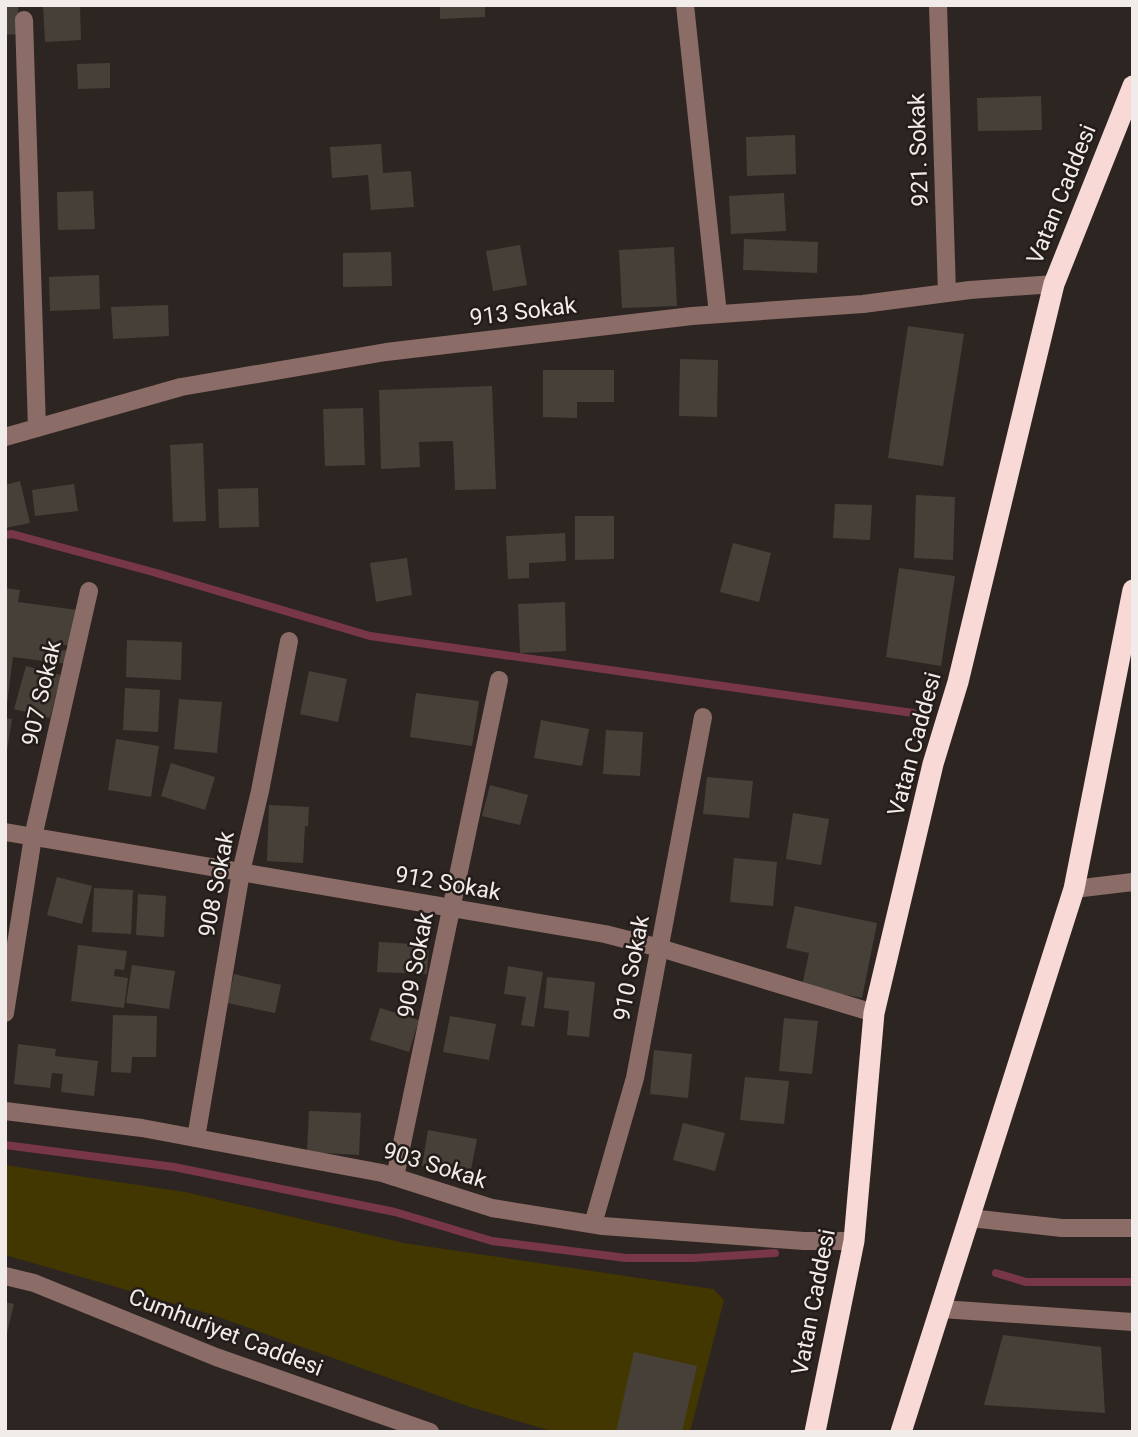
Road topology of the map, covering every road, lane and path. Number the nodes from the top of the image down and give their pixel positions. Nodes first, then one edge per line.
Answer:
1 (685, 5) edge
2 (938, 5) edge
3 (24, 20) dead end
4 (1133, 86) edge
5 (1054, 284) junction
6 (947, 293) junction
7 (718, 314) junction
8 (37, 428) junction
9 (5, 437) edge
10 (1133, 590) edge
11 (89, 591) dead end
12 (289, 641) dead end
13 (499, 680) dead end
14 (703, 718) dead end
15 (5, 832) edge
16 (33, 836) junction
17 (241, 872) junction
18 (1133, 882) edge
19 (1074, 889) junction
20 (451, 908) junction
21 (660, 948) junction
22 (5, 1013) edge
23 (874, 1013) junction
24 (5, 1111) edge
25 (196, 1138) junction
26 (395, 1177) junction
27 (970, 1218) junction
28 (593, 1224) junction
29 (1133, 1228) edge
30 (854, 1241) junction
31 (5, 1276) edge
32 (942, 1309) junction
33 (1133, 1322) edge
34 (430, 1432) edge
35 (815, 1432) edge
36 (901, 1432) edge

1 - 7 street
2 - 6 street, 921. Sokak
3 - 8 street
4 - 5 highway, Vatan Caddesi
5 - 6 street, 913 Sokak
5 - 23 highway, Vatan Caddesi
6 - 7 street, 913 Sokak
7 - 8 street, 913 Sokak
8 - 9 street, 913 Sokak
10 - 19 highway
11 - 16 street, 907 Sokak
12 - 17 street, 908 Sokak
13 - 20 street, 909 Sokak
14 - 21 street, 910 Sokak
15 - 16 street, 912 Sokak
16 - 17 street, 912 Sokak
16 - 22 street, 907 Sokak
17 - 20 street, 912 Sokak
17 - 25 street, 908 Sokak
18 - 19 street
19 - 27 highway
20 - 21 street, 912 Sokak
20 - 26 street, 909 Sokak
21 - 23 street, 912 Sokak
21 - 28 street, 910 Sokak
23 - 30 highway, Vatan Caddesi
24 - 25 street, 903 Sokak
25 - 26 street, 903 Sokak
26 - 28 street, 903 Sokak
27 - 29 street
27 - 32 highway
28 - 30 street, 903 Sokak
30 - 35 highway, Vatan Caddesi
31 - 34 street, Cumhuriyet Caddesi
32 - 33 street
32 - 36 highway

